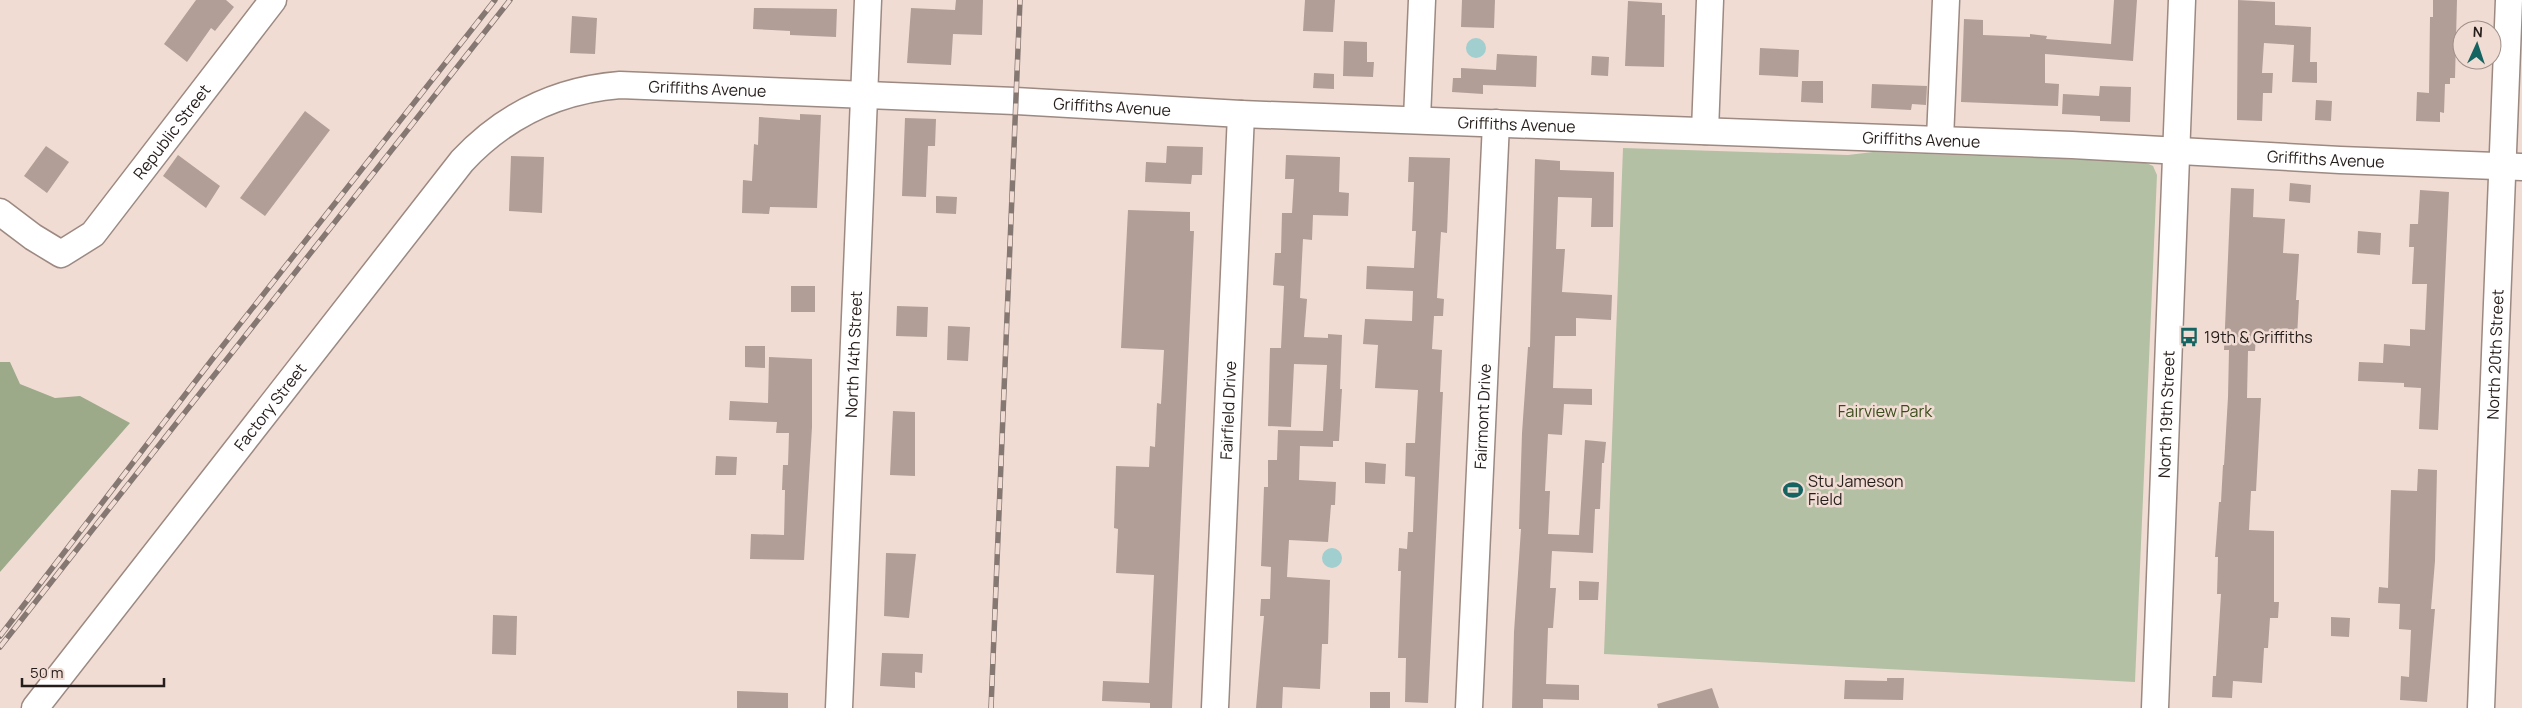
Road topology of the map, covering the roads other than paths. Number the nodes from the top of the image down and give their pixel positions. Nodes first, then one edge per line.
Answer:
1 (273, 0) edge
2 (868, 0) edge
3 (1422, 0) edge
4 (1710, 0) edge
5 (1946, 0) edge
6 (2182, 0) edge
7 (2509, 0) edge
8 (866, 94) junction
9 (1242, 114) junction
10 (517, 115) joint
11 (1416, 119) junction
12 (1496, 122) junction
13 (1705, 131) junction
14 (1940, 139) junction
15 (2177, 151) junction
16 (2512, 167) edge
17 (0, 212) edge
18 (35, 708) edge
19 (839, 708) edge
20 (1215, 708) edge
21 (1469, 708) edge
22 (2155, 708) edge
23 (2480, 708) edge

1 - 17 street, Republic Street
2 - 8 street, North 14th Street
3 - 11 street
4 - 13 street
5 - 14 street
6 - 15 street, North 19th Street
7 - 16 street, North 20th Street
8 - 9 street, Griffiths Avenue
8 - 10 street, Griffiths Avenue
8 - 19 street, North 14th Street
9 - 11 street, Griffiths Avenue
9 - 20 street, Fairfield Drive
10 - 18 street, Factory Street
11 - 12 street, Griffiths Avenue
12 - 13 street, Griffiths Avenue
12 - 21 street, Fairmont Drive
13 - 14 street, Griffiths Avenue
14 - 15 street, Griffiths Avenue
15 - 16 street, Griffiths Avenue
15 - 22 street, North 19th Street
16 - 23 street, North 20th Street

